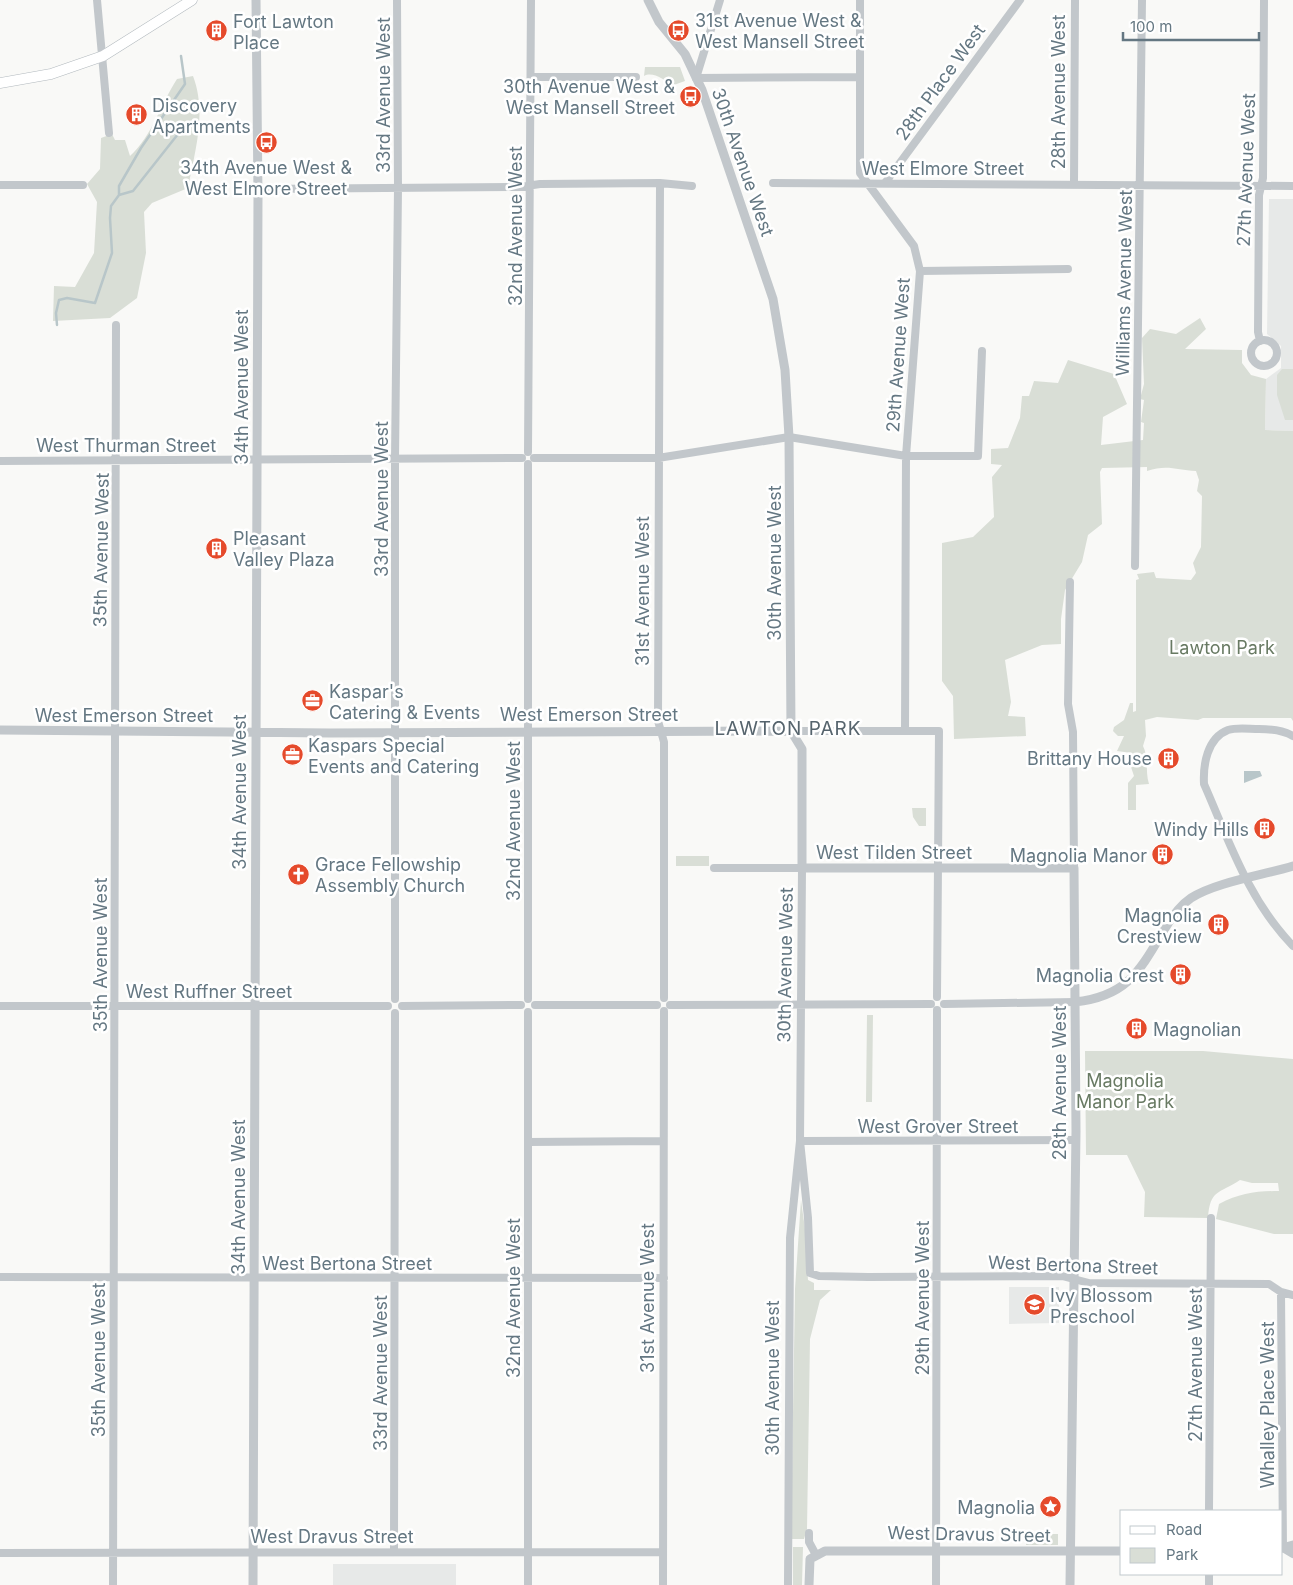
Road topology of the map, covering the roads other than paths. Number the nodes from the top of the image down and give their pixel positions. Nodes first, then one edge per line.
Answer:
1 (97, 0) edge
2 (192, 0) edge
3 (256, 0) edge
4 (397, 0) edge
5 (531, 0) edge
6 (648, 0) edge
7 (720, 0) edge
8 (860, 0) edge
9 (1020, 0) edge
10 (1075, 0) edge
11 (1142, 0) edge
12 (1264, 0) edge
13 (103, 56) junction
14 (531, 77) junction
15 (636, 77) dead end
16 (859, 77) junction
17 (696, 78) junction
18 (0, 83) edge
19 (110, 132) dead end
20 (660, 183) junction
21 (772, 183) dead end
22 (867, 183) junction
23 (885, 183) junction
24 (1074, 184) junction
25 (83, 185) dead end
26 (530, 185) junction
27 (1140, 185) junction
28 (0, 186) edge
29 (692, 186) dead end
30 (1261, 186) junction
31 (1293, 186) edge
32 (398, 188) junction
33 (258, 189) junction
34 (1068, 269) dead end
35 (920, 271) junction
36 (116, 326) dead end
37 (1260, 340) dead end
38 (982, 350) dead end
39 (790, 437) junction
40 (906, 456) junction
41 (528, 458) junction
42 (658, 458) junction
43 (395, 459) junction
44 (117, 460) junction
45 (257, 460) junction
46 (0, 461) edge
47 (1135, 566) dead end
48 (1070, 582) dead end
49 (0, 730) edge
50 (661, 730) junction
51 (528, 731) junction
52 (791, 731) junction
53 (905, 731) junction
54 (114, 732) junction
55 (255, 732) junction
56 (396, 732) junction
57 (1293, 736) edge
58 (1293, 866) edge
59 (714, 868) dead end
60 (802, 868) junction
61 (938, 868) junction
62 (1074, 868) junction
63 (1245, 880) junction
64 (1293, 946) edge
65 (937, 997) junction
66 (528, 998) junction
67 (664, 998) junction
68 (395, 999) junction
69 (1075, 1002) junction
70 (801, 1003) junction
71 (930, 1004) junction
72 (944, 1004) junction
73 (522, 1005) junction
74 (535, 1005) junction
75 (657, 1005) junction
76 (670, 1005) junction
77 (0, 1006) edge
78 (254, 1006) junction
79 (388, 1006) junction
80 (402, 1006) junction
81 (115, 1007) junction
82 (937, 1010) junction
83 (664, 1011) junction
84 (528, 1012) junction
85 (395, 1013) junction
86 (937, 1140) junction
87 (1076, 1140) junction
88 (663, 1141) junction
89 (800, 1141) junction
90 (528, 1142) junction
91 (1211, 1218) dead end
92 (819, 1276) joint
93 (0, 1277) edge
94 (937, 1277) junction
95 (114, 1278) junction
96 (254, 1278) junction
97 (395, 1278) junction
98 (528, 1278) junction
99 (664, 1278) junction
100 (1074, 1278) junction
101 (1210, 1284) junction
102 (1281, 1292) junction
103 (1293, 1295) edge
104 (1210, 1510) edge
105 (1282, 1510) edge
106 (809, 1533) dead end
107 (936, 1550) junction
108 (1120, 1551) edge
109 (113, 1552) junction
110 (253, 1552) junction
111 (394, 1552) junction
112 (528, 1552) junction
113 (663, 1552) junction
114 (1070, 1552) junction
115 (0, 1553) edge
116 (816, 1555) junction
117 (113, 1585) edge
118 (253, 1585) edge
119 (528, 1585) edge
120 (664, 1585) edge
121 (788, 1585) edge
122 (809, 1585) edge
123 (936, 1585) edge
124 (1070, 1585) edge

1 - 13 street
2 - 13 main road
3 - 33 street, 34th Avenue West
4 - 32 street, 33rd Avenue West
5 - 14 street, 32nd Avenue West
6 - 17 street
7 - 17 street, 30th Avenue West
8 - 16 street, 29th Avenue West
9 - 23 street, 28th Place West
10 - 24 street, 28th Avenue West
11 - 27 street, Williams Avenue West
12 - 30 street, 27th Avenue West
13 - 18 main road
13 - 19 street
14 - 15 street
14 - 26 street, 32nd Avenue West
16 - 17 street
16 - 22 street, 29th Avenue West
17 - 39 street, 30th Avenue West
20 - 26 street
20 - 29 street
20 - 42 street, 31st Avenue West
21 - 22 street, West Elmore Street
22 - 23 street, West Elmore Street
22 - 35 street, 29th Avenue West
23 - 24 street, West Elmore Street
24 - 27 street, West Elmore Street
25 - 28 street
26 - 32 street
26 - 41 street, 32nd Avenue West
27 - 30 street, West Elmore Street
27 - 47 street, Williams Avenue West
30 - 31 street, West Elmore Street
30 - 37 street, 27th Avenue West
32 - 33 street
32 - 43 street, 33rd Avenue West
33 - 45 street, 34th Avenue West
34 - 35 street
35 - 40 street, 29th Avenue West
36 - 44 street, 35th Avenue West
38 - 40 street, West Thurman Street
39 - 40 street, West Thurman Street
39 - 42 street, West Thurman Street
39 - 52 street, 30th Avenue West
40 - 53 street, 29th Avenue West
41 - 42 street, West Thurman Street
41 - 43 street, West Thurman Street
41 - 51 street, 32nd Avenue West
42 - 50 street, 31st Avenue West
43 - 45 street, West Thurman Street
43 - 56 street, 33rd Avenue West
44 - 45 street, West Thurman Street
44 - 46 street, West Thurman Street
44 - 54 street, 35th Avenue West
45 - 55 street, 34th Avenue West
48 - 62 street, 28th Avenue West
49 - 54 street, West Emerson Street
50 - 51 street, West Emerson Street
50 - 52 street, West Emerson Street
50 - 67 street, 31st Avenue West
51 - 56 street, West Emerson Street
51 - 66 street, 32nd Avenue West
52 - 53 street, West Emerson Street
52 - 60 street, 30th Avenue West
53 - 61 street, West Emerson Street
54 - 55 street, West Emerson Street
54 - 81 street, 35th Avenue West
55 - 56 street, West Emerson Street
55 - 78 street, 34th Avenue West
56 - 68 street, 33rd Avenue West
57 - 63 street
58 - 63 street
59 - 60 street, West Tilden Street
60 - 61 street, West Tilden Street
60 - 70 street, 30th Avenue West
61 - 62 street, West Tilden Street
61 - 65 street
62 - 69 street, 28th Avenue West
63 - 64 street
63 - 69 street
65 - 71 street
65 - 72 street
66 - 73 street
66 - 74 street
67 - 75 street
67 - 76 street
68 - 79 street
68 - 80 street
69 - 72 street
69 - 87 street, 28th Avenue West
70 - 71 street
70 - 76 street
70 - 89 street, 30th Avenue West
71 - 82 street
72 - 82 street
73 - 80 street
73 - 84 street
74 - 75 street
74 - 84 street
75 - 83 street
76 - 83 street
77 - 81 street, West Ruffner Street
78 - 79 street, West Ruffner Street
78 - 81 street, West Ruffner Street
78 - 96 street, 34th Avenue West
79 - 85 street
80 - 85 street
81 - 95 street, 35th Avenue West
82 - 86 street, 29th Avenue West
83 - 88 street, 31st Avenue West
84 - 90 street, 32nd Avenue West
85 - 97 street, 33rd Avenue West
86 - 87 street, West Grover Street
86 - 89 street, West Grover Street
86 - 94 street, 29th Avenue West
87 - 100 street, 28th Avenue West
88 - 90 street
88 - 99 street, 31st Avenue West
89 - 92 street, 30th Avenue West
89 - 121 street, 30th Avenue West
90 - 98 street, 32nd Avenue West
91 - 101 street, 27th Avenue West
92 - 94 street, West Bertona Street
93 - 95 street, West Bertona Street
94 - 100 street, West Bertona Street
94 - 107 street, 29th Avenue West
95 - 96 street, West Bertona Street
95 - 109 street, 35th Avenue West
96 - 97 street, West Bertona Street
96 - 110 street, 34th Avenue West
97 - 98 street, West Bertona Street
97 - 111 street, 33rd Avenue West
98 - 99 street, West Bertona Street
98 - 112 street, 32nd Avenue West
99 - 113 street, 31st Avenue West
100 - 101 street, West Bertona Street
100 - 114 street, 28th Avenue West
101 - 102 street, West Bertona Street
101 - 104 street, 27th Avenue West
102 - 103 street, West Bertona Street
102 - 105 street, Whalley Place West
106 - 116 street
107 - 114 street, West Dravus Street
107 - 116 street, West Dravus Street
107 - 123 street, 29th Avenue West
108 - 114 street, West Dravus Street
109 - 110 street, West Dravus Street
109 - 115 street, West Dravus Street
109 - 117 street, 35th Avenue West
110 - 111 street, West Dravus Street
110 - 118 street, 34th Avenue West
111 - 112 street, West Dravus Street
112 - 113 street, West Dravus Street
112 - 119 street, 32nd Avenue West
113 - 120 street, 31st Avenue West
114 - 124 street, 28th Avenue West
116 - 122 street

